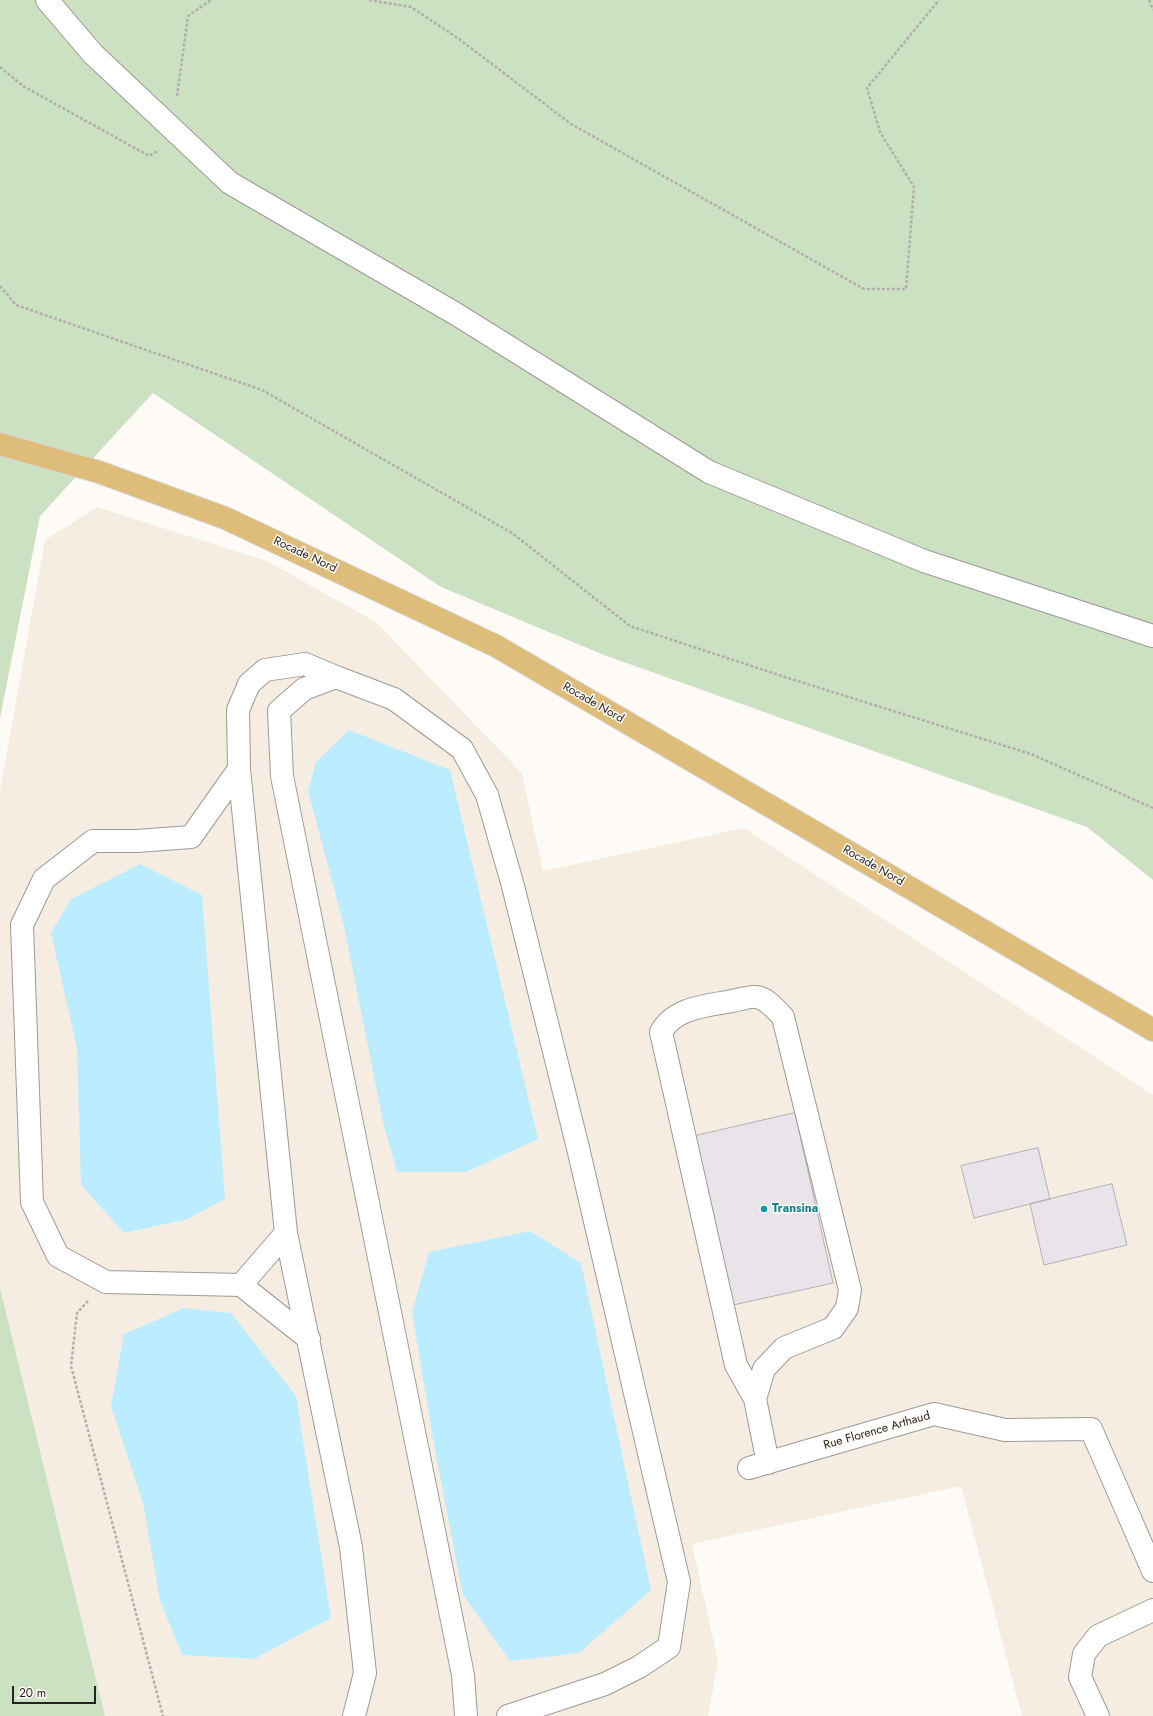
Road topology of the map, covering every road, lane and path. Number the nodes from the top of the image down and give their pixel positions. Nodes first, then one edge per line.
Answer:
1 (47, 0) edge
2 (211, 0) edge
3 (369, 0) edge
4 (940, 0) edge
5 (1149, 0) edge
6 (1153, 10) edge
7 (0, 67) edge
8 (181, 137) junction
9 (0, 286) edge
10 (0, 444) edge
11 (1153, 636) edge
12 (336, 677) junction
13 (239, 769) junction
14 (1153, 808) edge
15 (1153, 1030) edge
16 (286, 1233) junction
17 (106, 1282) junction
18 (240, 1285) junction
19 (309, 1339) junction
20 (755, 1399) junction
21 (1153, 1571) edge
22 (1153, 1610) edge
23 (163, 1716) edge
24 (354, 1716) edge
25 (466, 1716) edge
26 (508, 1716) edge
27 (1098, 1716) edge

1 - 8 street
2 - 8 path
3 - 4 path
5 - 6 path
7 - 8 path
8 - 11 street
9 - 14 path
10 - 15 main road, Rocade Nord
12 - 13 street
12 - 25 street
12 - 26 street
13 - 16 street
13 - 17 street
16 - 18 street
16 - 19 street
17 - 18 street
17 - 23 path
18 - 19 street
19 - 24 street
20 - 20 street
20 - 21 street, Rue Florence Arthaud
22 - 27 street

